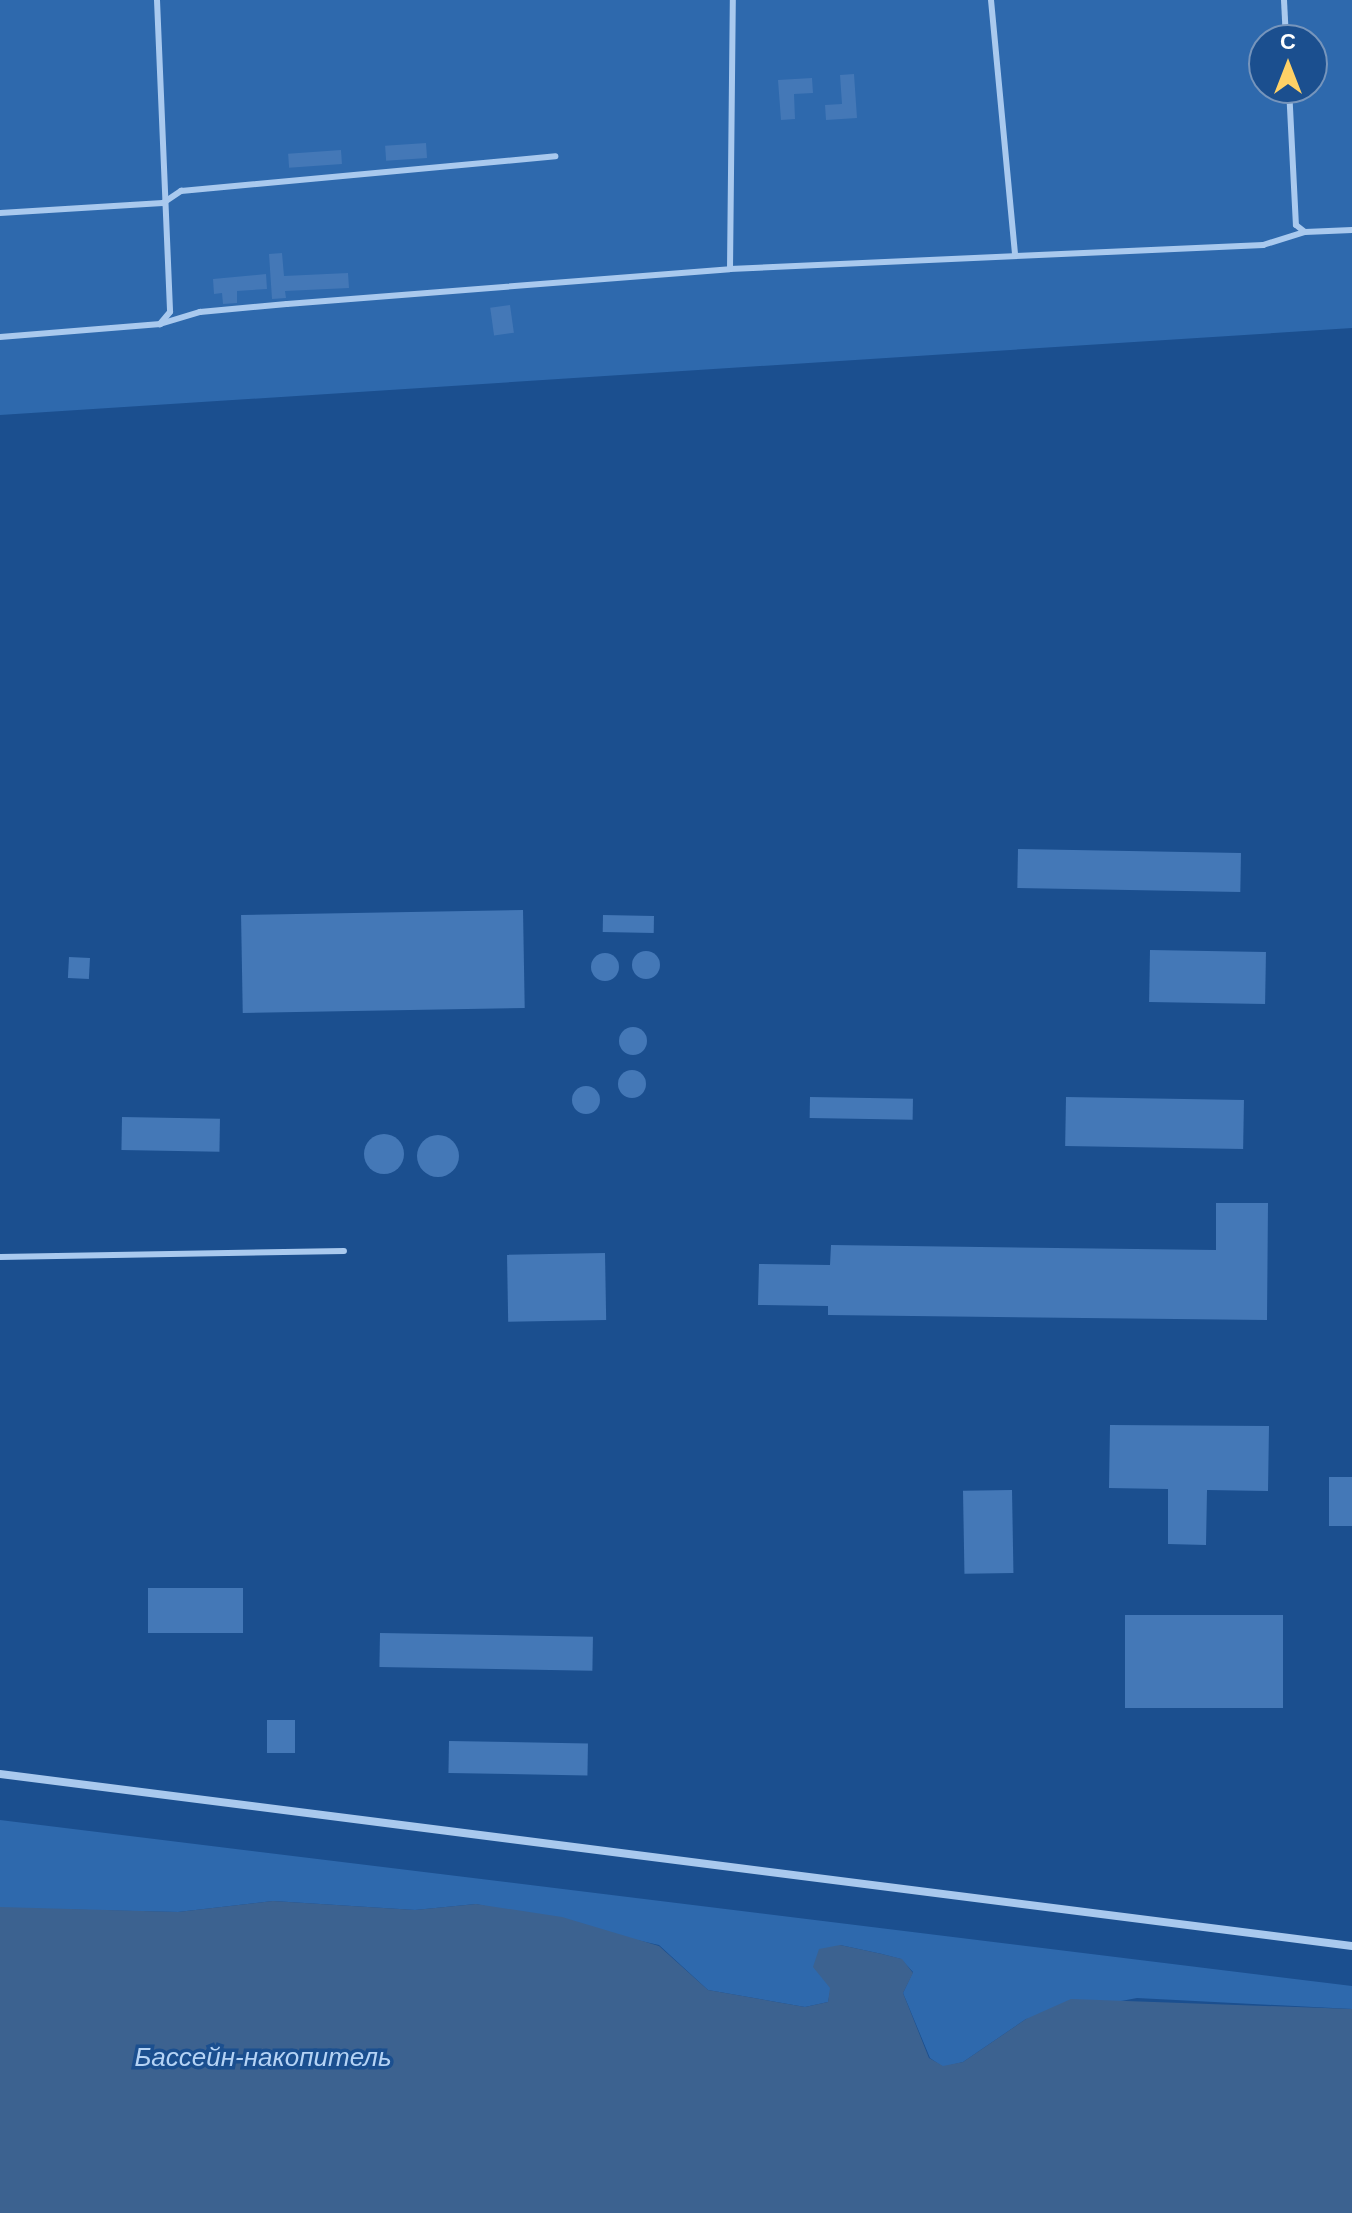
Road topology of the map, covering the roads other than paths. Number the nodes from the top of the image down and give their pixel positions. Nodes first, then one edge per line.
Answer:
1 (157, 0) edge
2 (733, 0) edge
3 (991, 0) edge
4 (1284, 0) edge
5 (1285, 24) edge
6 (1290, 104) edge
7 (555, 156) dead end
8 (163, 203) junction
9 (0, 213) edge
10 (1352, 230) edge
11 (1305, 232) junction
12 (1015, 256) junction
13 (730, 269) junction
14 (160, 324) junction
15 (0, 337) edge
16 (344, 1251) dead end
17 (0, 1257) edge
18 (0, 1774) edge
19 (1352, 1946) edge

1 - 8 lane
2 - 13 lane
3 - 12 lane
4 - 5 lane
6 - 11 lane
7 - 8 lane
8 - 9 lane
8 - 14 lane
10 - 11 lane
11 - 12 lane
12 - 13 lane
13 - 14 lane
14 - 15 lane
16 - 17 lane
18 - 19 street

